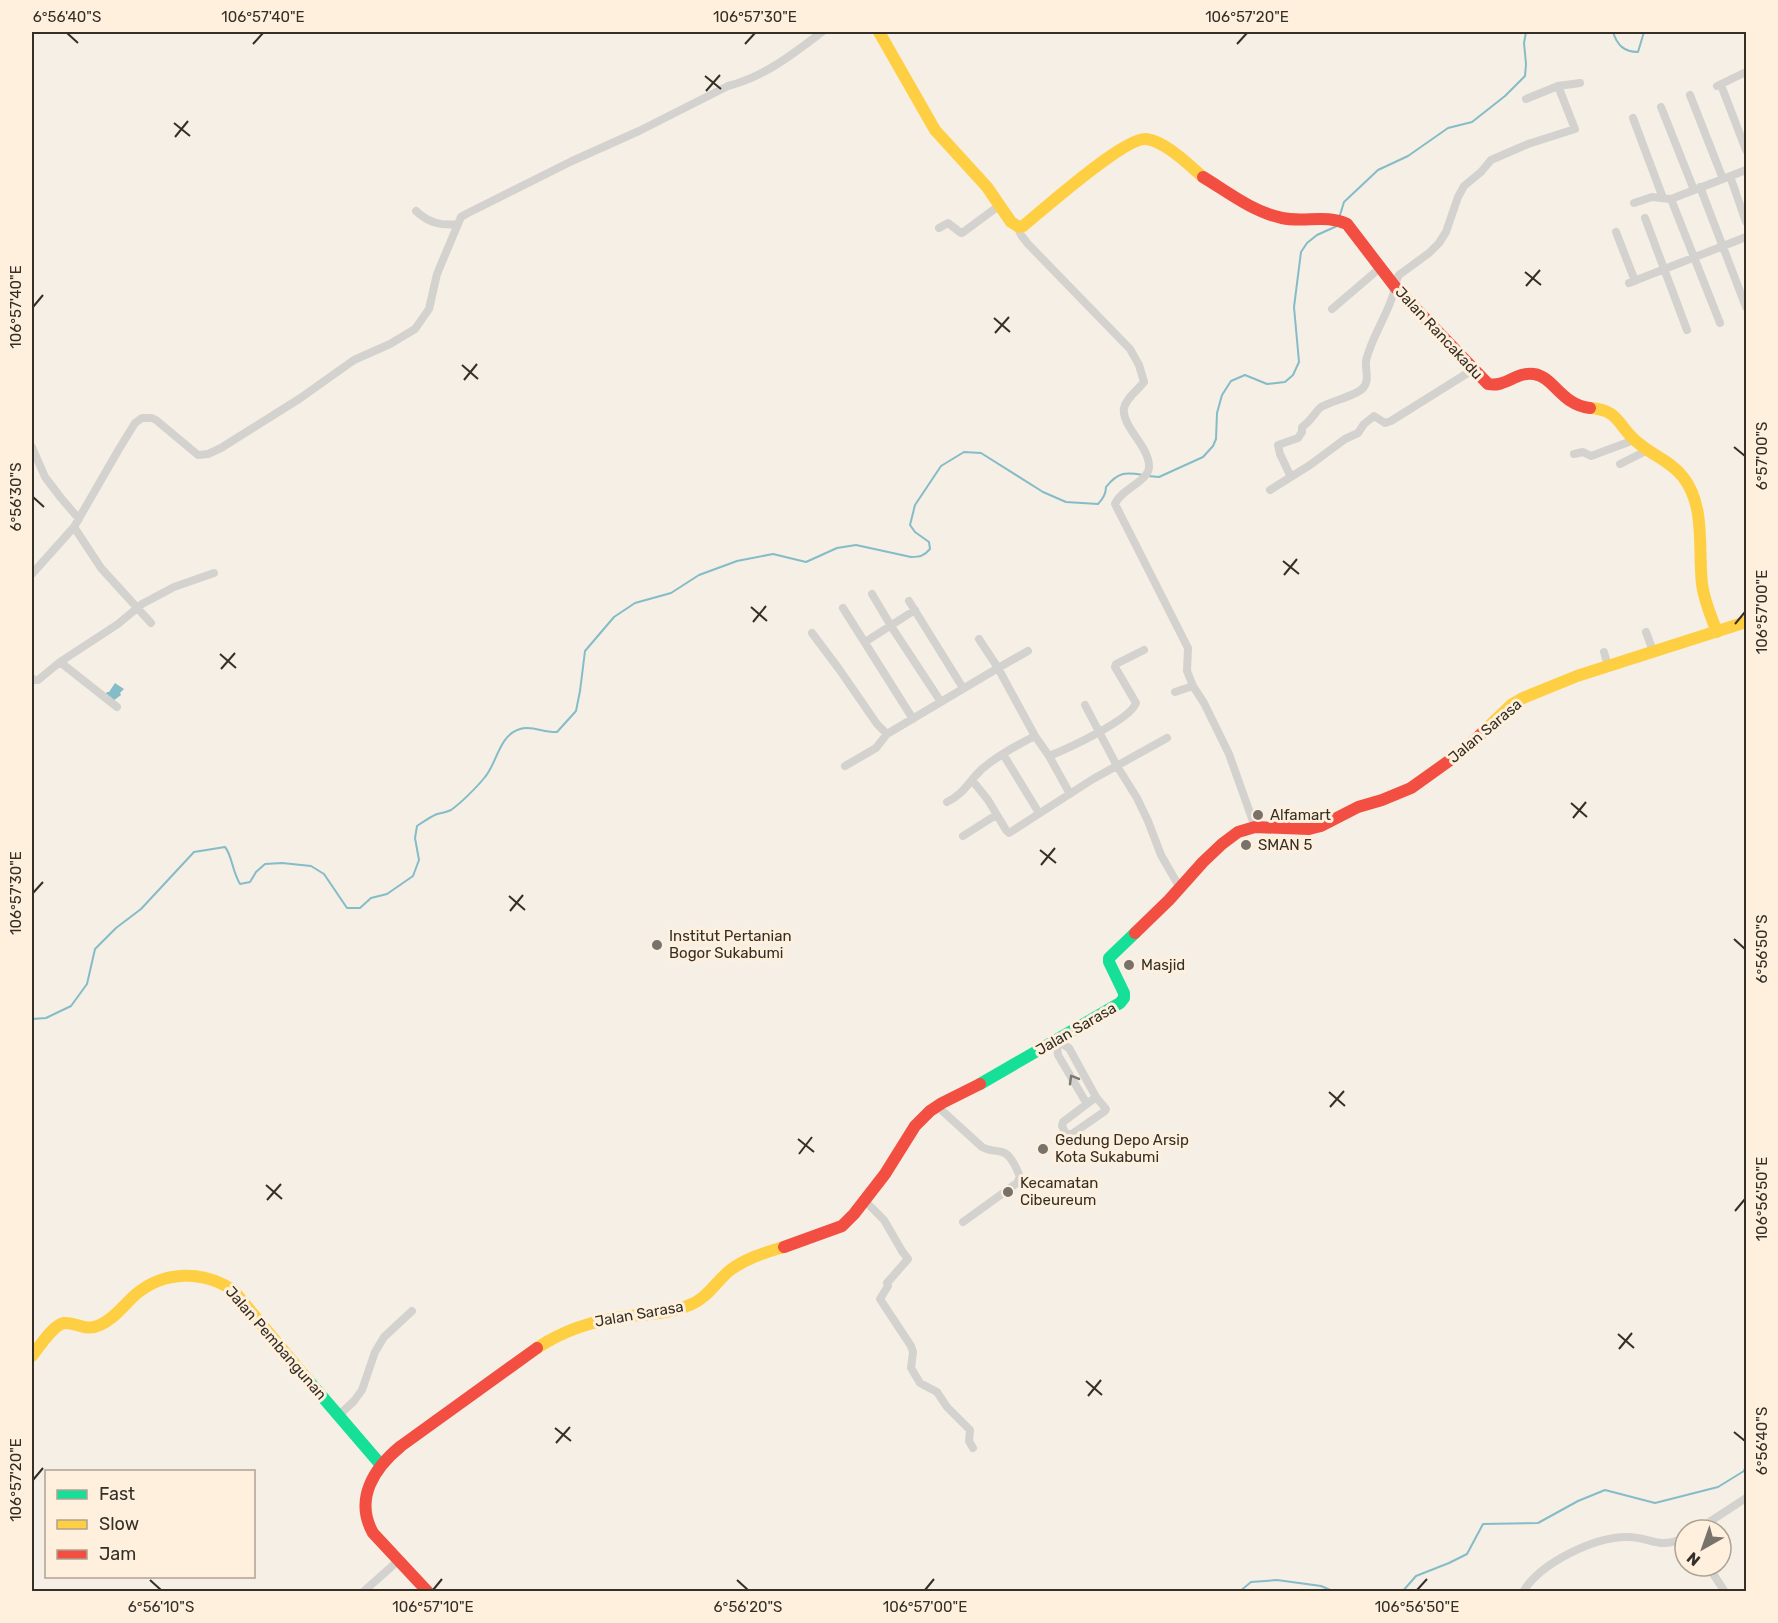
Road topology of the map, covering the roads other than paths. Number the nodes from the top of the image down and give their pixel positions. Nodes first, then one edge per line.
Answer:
1 (822, 32) edge
2 (879, 32) edge
3 (1746, 72) edge
4 (1580, 83) dead end
5 (1558, 86) junction
6 (1690, 95) dead end
7 (1526, 99) dead end
8 (1661, 107) dead end
9 (1633, 118) dead end
10 (1746, 150) edge
11 (1746, 170) edge
12 (1726, 178) junction
13 (1697, 189) junction
14 (1667, 199) junction
15 (1634, 203) dead end
16 (999, 205) junction
17 (416, 211) dead end
18 (1645, 218) dead end
19 (1746, 222) edge
20 (458, 224) junction
21 (1017, 225) junction
22 (939, 228) dead end
23 (1616, 232) dead end
24 (1746, 237) edge
25 (1723, 248) junction
26 (1695, 258) junction
27 (1380, 268) junction
28 (1666, 270) junction
29 (1396, 288) junction
30 (1746, 308) edge
31 (1332, 309) dead end
32 (1720, 323) dead end
33 (1687, 330) dead end
34 (1474, 369) junction
35 (1634, 440) junction
36 (32, 447) edge
37 (1648, 450) junction
38 (1574, 454) dead end
39 (1620, 464) dead end
40 (1291, 477) junction
41 (1270, 490) dead end
42 (79, 519) junction
43 (74, 527) junction
44 (214, 573) dead end
45 (32, 574) edge
46 (872, 594) dead end
47 (909, 601) dead end
48 (137, 608) junction
49 (843, 608) dead end
50 (915, 610) junction
51 (1746, 622) edge
52 (151, 623) dead end
53 (891, 626) junction
54 (1646, 632) dead end
55 (1717, 632) junction
56 (812, 633) dead end
57 (979, 639) dead end
58 (865, 642) junction
59 (1144, 650) dead end
60 (1028, 651) dead end
61 (1653, 651) junction
62 (1604, 652) dead end
63 (60, 662) junction
64 (1608, 666) junction
65 (998, 668) junction
66 (32, 678) edge
67 (1193, 686) junction
68 (963, 688) junction
69 (1175, 692) dead end
70 (941, 702) junction
71 (1084, 705) dead end
72 (117, 707) dead end
73 (913, 719) junction
74 (1100, 732) junction
75 (887, 734) junction
76 (1035, 736) junction
77 (1167, 738) dead end
78 (1003, 754) junction
79 (1049, 756) junction
80 (845, 766) dead end
81 (1117, 766) junction
82 (972, 780) junction
83 (1070, 794) junction
84 (947, 802) dead end
85 (1039, 813) junction
86 (996, 815) junction
87 (1255, 827) junction
88 (963, 836) dead end
89 (1180, 888) junction
90 (1056, 1040) junction
91 (1096, 1097) junction
92 (1087, 1104) junction
93 (937, 1106) junction
94 (865, 1201) junction
95 (963, 1222) dead end
96 (412, 1311) dead end
97 (32, 1356) edge
98 (338, 1416) junction
99 (973, 1448) dead end
100 (381, 1465) junction
101 (1746, 1498) edge
102 (1715, 1518) edge
103 (1673, 1542) edge
104 (399, 1560) junction
105 (1716, 1578) edge
106 (421, 1589) edge
107 (363, 1592) edge
108 (1523, 1592) edge
109 (1725, 1592) edge

1 - 20 street
2 - 16 street
3 - 10 street
4 - 5 street
5 - 7 street
5 - 29 street
6 - 12 street
8 - 13 street
9 - 14 street
11 - 12 street
12 - 13 street
12 - 19 street
13 - 14 street
13 - 25 street
14 - 15 street
14 - 26 street
16 - 21 street
16 - 22 street
17 - 20 street
18 - 28 street
20 - 42 street
21 - 27 street, Jalan Rancakadu
21 - 67 street
23 - 28 street
24 - 25 street
25 - 26 street
25 - 30 street
26 - 28 street
26 - 32 street
27 - 29 street, Jalan Rancakadu
27 - 31 street
28 - 33 street
29 - 34 street, Jalan Rancakadu
29 - 40 street
34 - 35 street, Jalan Rancakadu
34 - 40 street
35 - 37 street, Jalan Rancakadu
35 - 38 street
36 - 42 street
37 - 39 street
37 - 55 street, Jalan Rancakadu
40 - 41 street
42 - 43 street
43 - 45 street
43 - 48 street
44 - 48 street
46 - 53 street
47 - 50 street
48 - 52 street
48 - 63 street
49 - 58 street
50 - 53 street
50 - 68 street
51 - 55 street, Jalan Sarasa
53 - 58 street
53 - 70 street
54 - 61 street
55 - 61 street, Jalan Sarasa
56 - 75 street
57 - 65 street
58 - 73 street
59 - 74 street
60 - 65 street
61 - 64 street, Jalan Sarasa
62 - 64 street
63 - 66 street
63 - 72 street
64 - 87 street, Jalan Sarasa
65 - 68 street
65 - 76 street
67 - 69 street
67 - 87 street
68 - 70 street
70 - 73 street
71 - 74 street
73 - 75 street
74 - 79 street
74 - 81 street
75 - 80 street
76 - 78 street
76 - 79 street
77 - 81 street
78 - 82 street
78 - 85 street
79 - 83 street
81 - 83 street
81 - 89 street
82 - 84 street
82 - 86 street
83 - 85 street
85 - 86 street
86 - 88 street
87 - 89 street, Jalan Sarasa
89 - 90 street, Jalan Sarasa
90 - 91 street
92 -> 90 street
90 - 93 street, Jalan Sarasa
91 - 92 street
91 - 92 street
93 - 94 street, Jalan Sarasa
93 - 95 street
94 - 99 street
94 - 100 street, Jalan Sarasa
96 - 98 street
97 - 98 street, Jalan Pembangunan
98 - 100 street, Jalan Pembangunan
100 - 104 street
101 - 102 street
103 - 108 street
104 - 106 street
104 - 107 street
105 - 109 street

